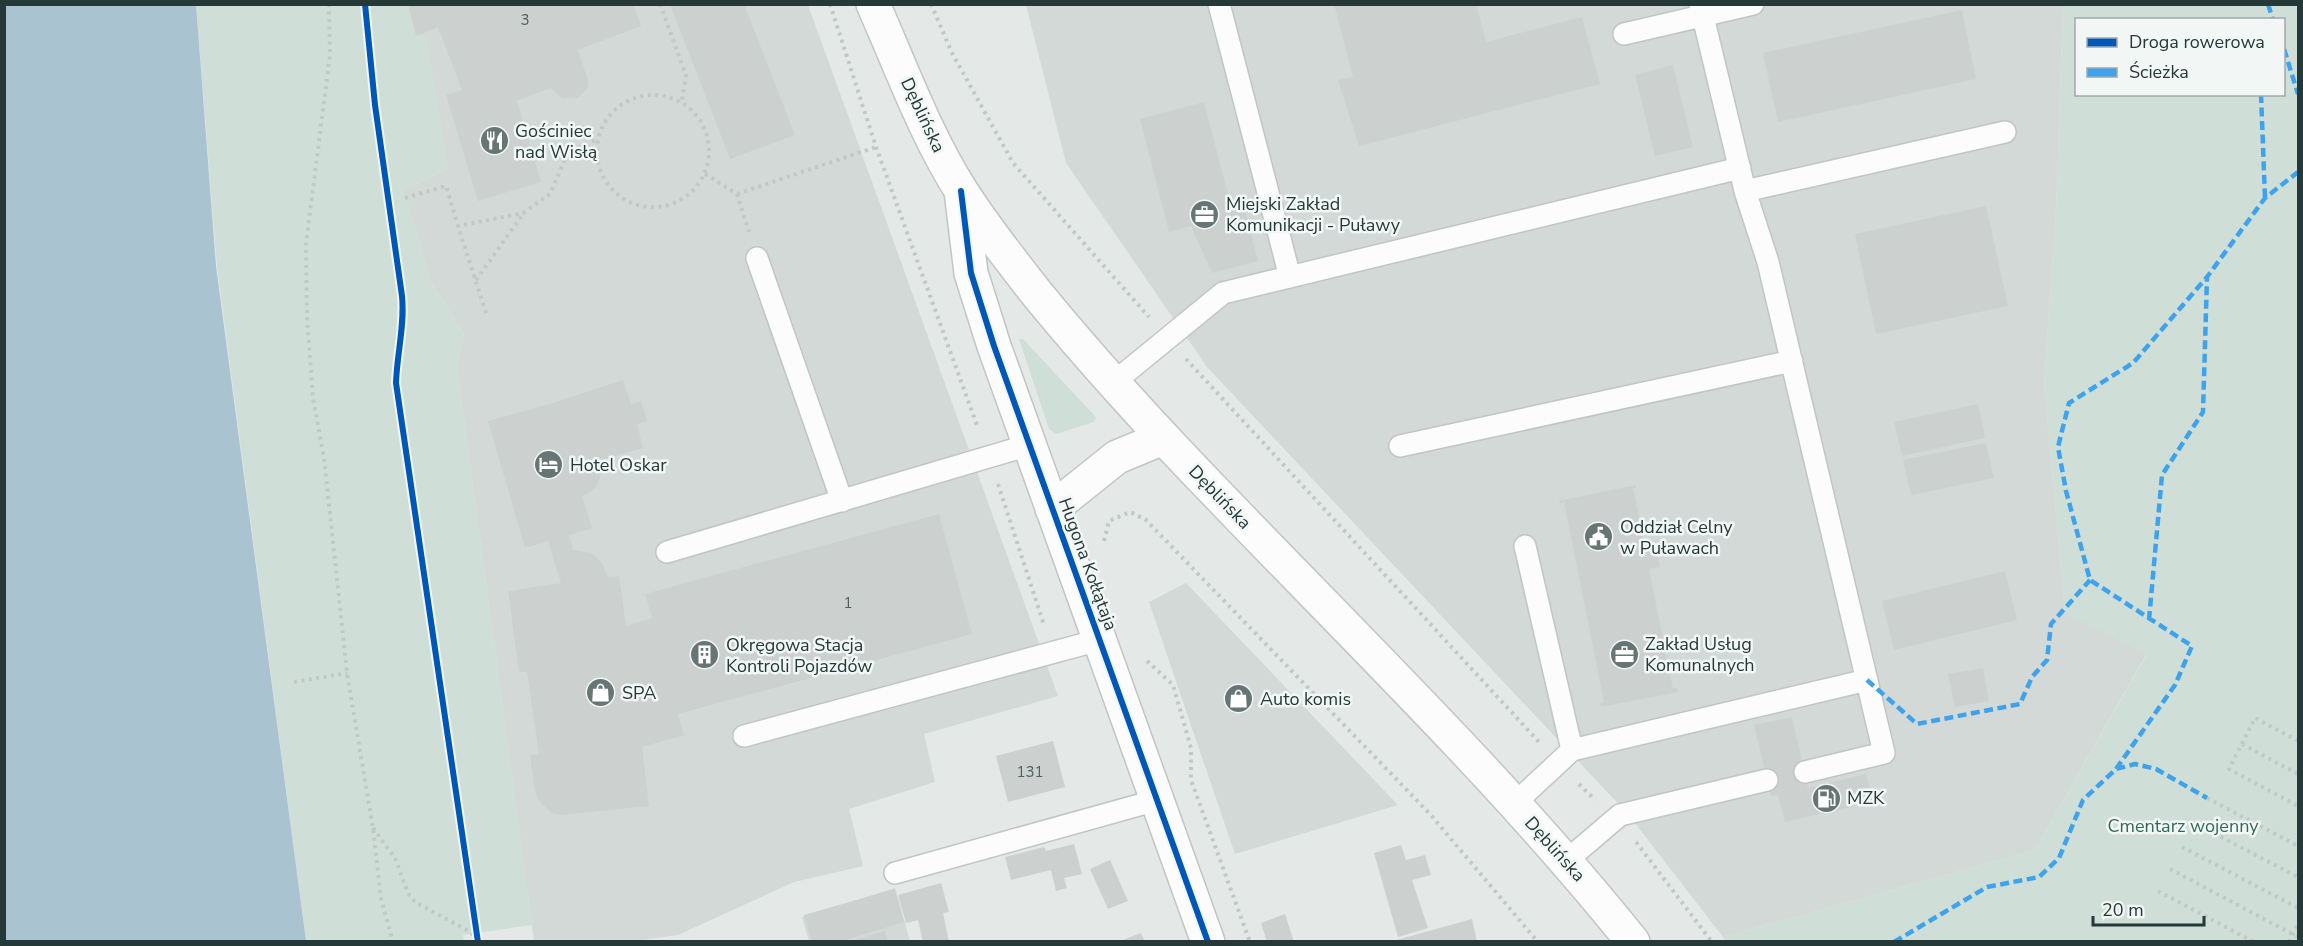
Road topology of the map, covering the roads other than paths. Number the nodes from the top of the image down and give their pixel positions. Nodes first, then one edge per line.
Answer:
1 (873, 4) edge
2 (1219, 4) edge
3 (1753, 4) edge
4 (1702, 10) edge
5 (1624, 34) dead end
6 (2005, 132) dead end
7 (1740, 168) junction
8 (961, 191) junction
9 (1745, 191) junction
10 (757, 258) road end
11 (1290, 277) junction
12 (1792, 361) junction
13 (1113, 383) junction
14 (1162, 438) junction
15 (1029, 445) junction
16 (1400, 446) dead end
17 (842, 501) junction
18 (1052, 509) junction
19 (1525, 546) dead end
20 (667, 552) dead end
21 (1099, 640) junction
22 (1867, 680) junction
23 (744, 736) dead end
24 (1565, 756) junction
25 (1805, 772) dead end
26 (1767, 780) dead end
27 (1157, 800) junction
28 (1514, 804) junction
29 (1566, 861) junction
30 (895, 873) dead end
31 (1208, 942) edge
32 (1633, 942) edge

1 - 8 main road, Dęblińska
2 - 11 lane
3 - 4 lane
4 - 5 lane
4 - 7 lane
6 - 9 lane
7 - 9 lane
7 - 11 lane
8 - 13 main road, Dęblińska
8 - 15 main road, Hugona Kołłątaja
9 - 12 lane
10 - 17 lane
11 - 13 lane
12 - 16 lane
12 - 22 lane
13 - 14 main road, Dęblińska
14 - 18 main road
14 - 28 main road, Dęblińska
15 - 17 lane
15 - 18 main road, Hugona Kołłątaja
17 - 20 lane
18 - 21 main road, Hugona Kołłątaja
19 - 24 lane
21 - 23 lane
21 - 27 main road, Hugona Kołłątaja
22 - 24 lane
22 - 25 lane
24 - 28 lane
26 - 29 lane
27 - 30 lane
27 - 31 main road, Hugona Kołłątaja
28 - 29 main road, Dęblińska
29 - 32 main road, Dęblińska

